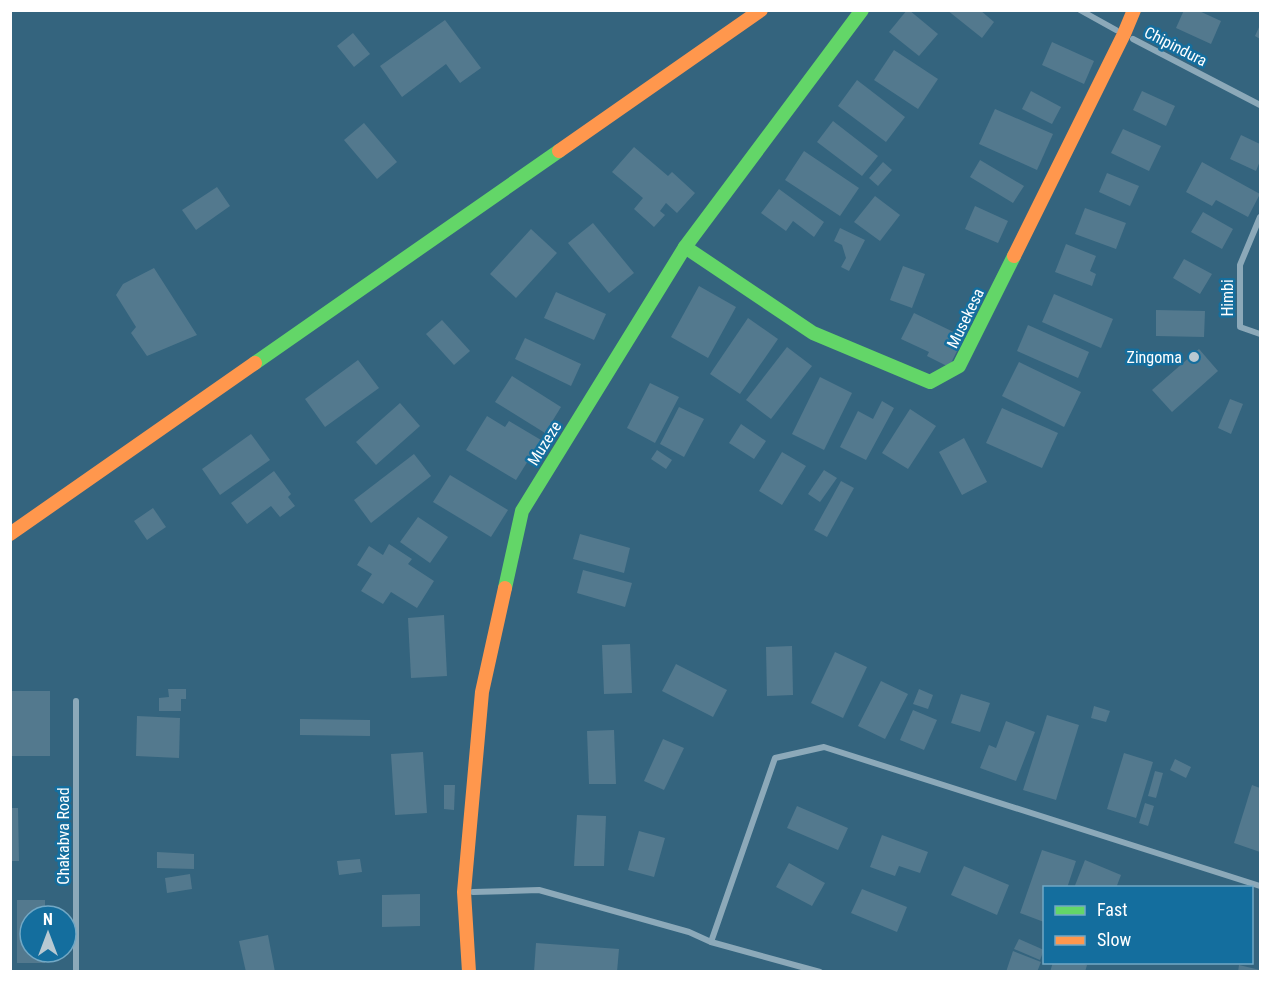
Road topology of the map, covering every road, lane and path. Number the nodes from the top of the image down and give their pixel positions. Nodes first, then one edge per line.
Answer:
1 (761, 10) edge
2 (862, 10) edge
3 (1080, 10) edge
4 (1134, 10) edge
5 (1124, 34) junction
6 (1260, 105) edge
7 (1260, 216) edge
8 (685, 247) junction
9 (1260, 334) edge
10 (10, 534) edge
11 (76, 701) dead end
12 (1260, 886) edge
13 (464, 892) junction
14 (711, 942) junction
15 (76, 972) edge
16 (469, 972) edge
17 (820, 972) edge

1 - 10 street
2 - 8 street, Muzeze
3 - 5 street, Chipindura
4 - 5 street
5 - 6 street, Chipindura
5 - 8 street, Musekesa
7 - 9 street, Himbi
8 - 13 street, Muzeze
11 - 15 street, Chakabva Road
12 - 14 street
13 - 14 street
13 - 16 street, Muzeze
14 - 17 street

